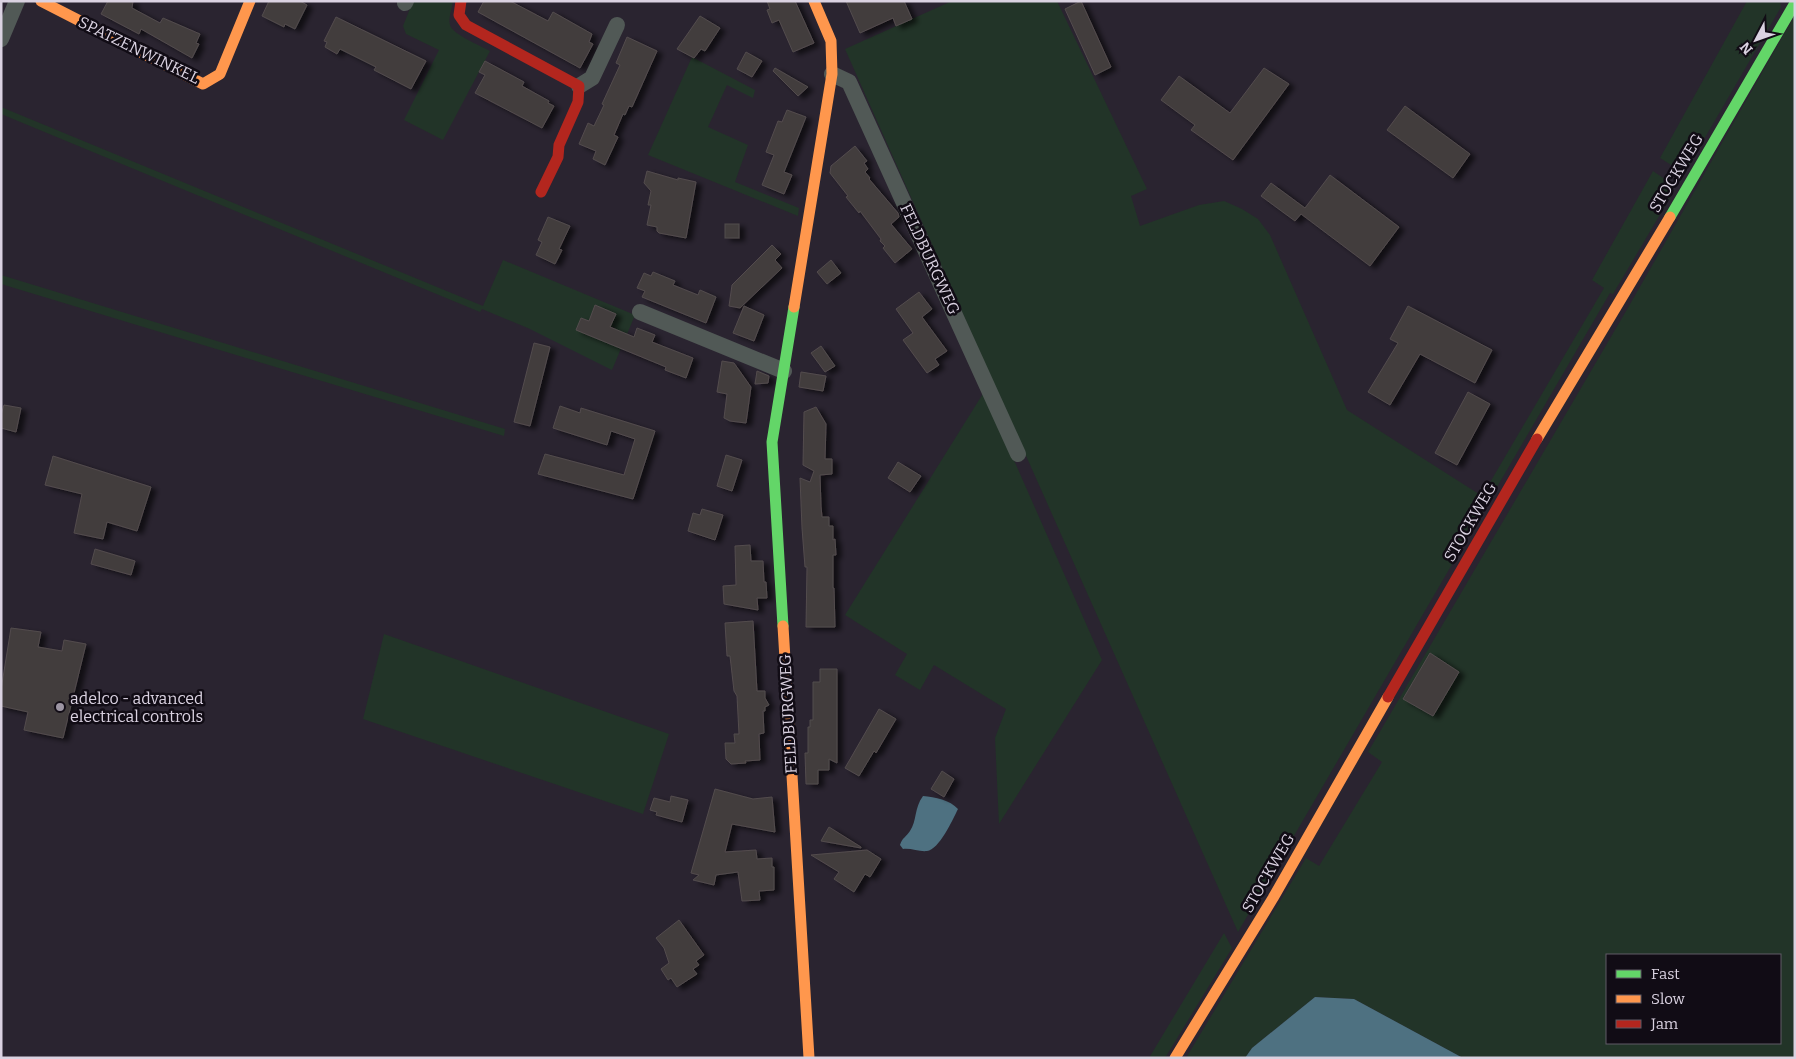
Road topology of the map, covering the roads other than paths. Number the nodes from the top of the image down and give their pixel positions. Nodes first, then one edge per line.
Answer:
1 (17, 1) edge
2 (41, 1) edge
3 (250, 1) edge
4 (461, 1) edge
5 (814, 1) edge
6 (1795, 3) edge
7 (617, 25) dead end
8 (1, 39) edge
9 (832, 74) junction
10 (579, 86) junction
11 (541, 192) dead end
12 (640, 312) dead end
13 (784, 371) junction
14 (1018, 454) dead end
15 (809, 1058) edge
16 (1175, 1058) edge

1 - 8 street
2 - 3 street, SPATZENWINKEL
4 - 10 street
5 - 9 street, FELDBURGWEG
6 - 16 street, STOCKWEG
7 - 10 street
9 - 13 street, FELDBURGWEG
9 - 14 street, FELDBURGWEG
10 - 11 street
12 - 13 street
13 - 15 street, FELDBURGWEG

